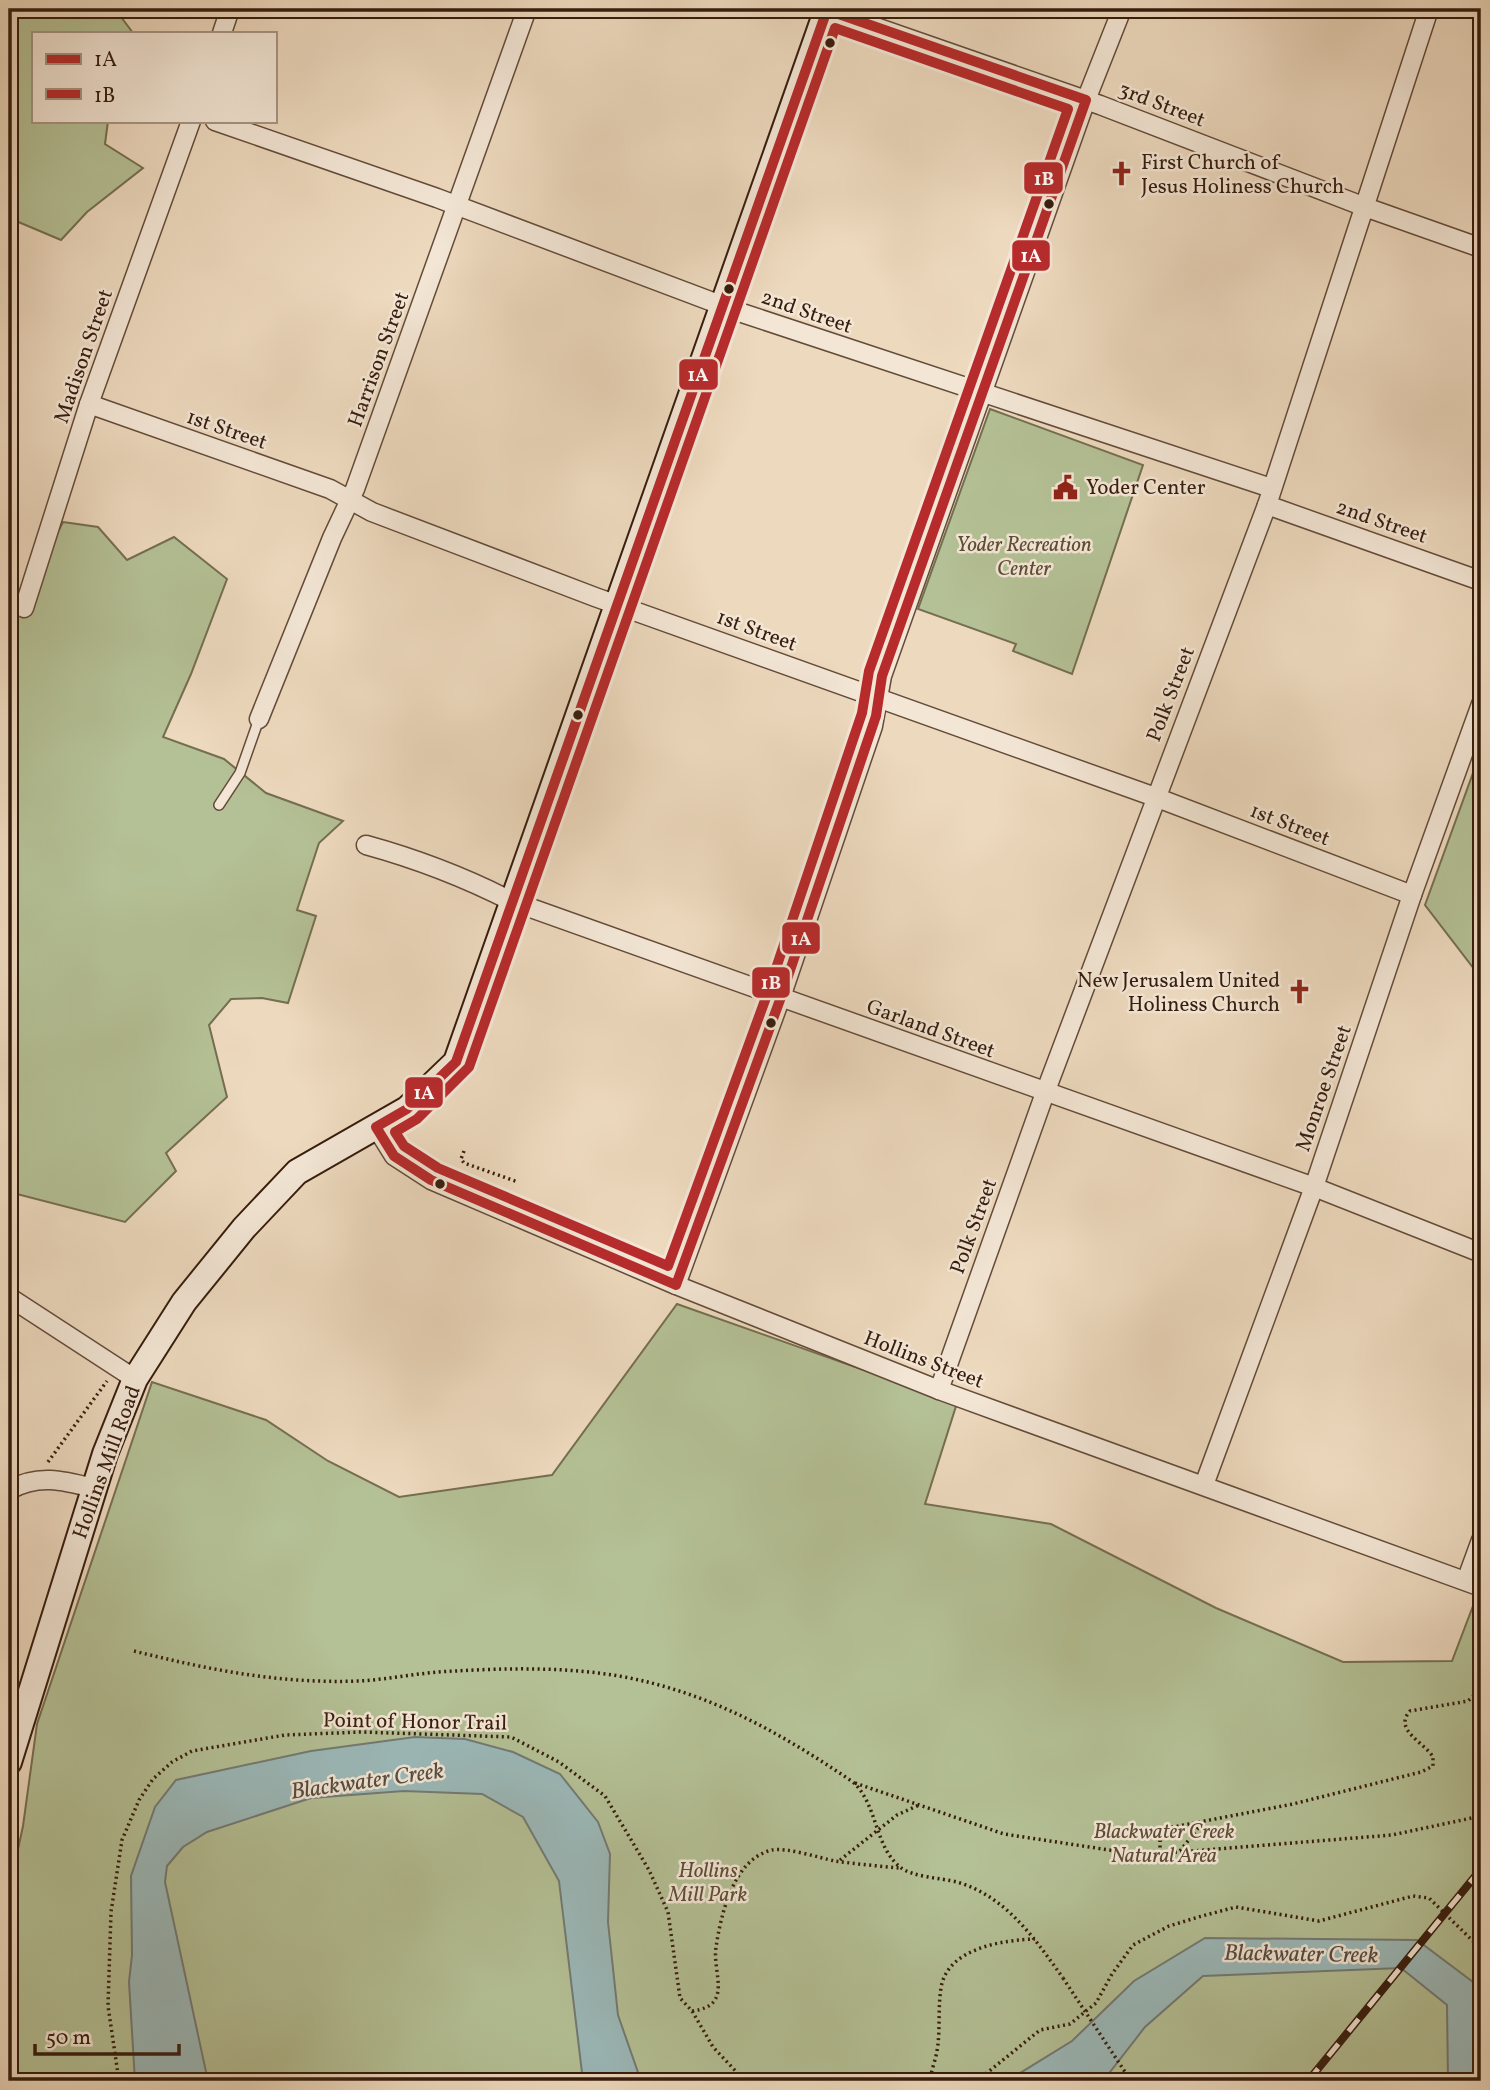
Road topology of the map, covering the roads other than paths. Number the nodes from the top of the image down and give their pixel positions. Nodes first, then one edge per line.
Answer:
1 (230, 9) edge
2 (527, 9) edge
3 (826, 9) edge
4 (1122, 9) edge
5 (1429, 9) edge
6 (222, 32) edge
7 (1086, 100) junction
8 (191, 122) edge
9 (218, 122) edge
10 (1365, 207) junction
11 (456, 208) junction
12 (1481, 248) edge
13 (721, 304) junction
14 (982, 395) junction
15 (89, 404) junction
16 (1269, 496) junction
17 (349, 501) junction
18 (1481, 581) edge
19 (618, 605) junction
20 (24, 608) dead end
21 (879, 698) junction
22 (1481, 704) edge
23 (259, 719) joint
24 (1155, 797) junction
25 (219, 805) dead end
26 (366, 845) dead end
27 (1412, 895) junction
28 (511, 901) junction
29 (781, 997) junction
30 (1045, 1093) junction
31 (376, 1127) junction
32 (1314, 1187) junction
33 (1481, 1253) edge
34 (676, 1285) junction
35 (9, 1297) edge
36 (135, 1379) junction
37 (939, 1390) junction
38 (1204, 1485) junction
39 (93, 1488) junction
40 (9, 1490) edge
41 (1481, 1540) edge
42 (1474, 1584) edge
43 (9, 1762) edge

1 - 6 street
2 - 11 street, Harrison Street
3 - 7 street, 3rd Street
3 - 13 street, Hollins Mill Road
4 - 7 street
5 - 10 street, Polk Street
7 - 10 street, 3rd Street
7 - 14 street
8 - 15 street, Madison Street
9 - 11 street, 2nd Street
10 - 12 street, 3rd Street
10 - 16 street, Polk Street
11 - 13 street, 2nd Street
11 - 17 street, Harrison Street
13 - 14 street, 2nd Street
13 - 19 street, Hollins Mill Road
14 - 16 street, 2nd Street
14 - 21 street
15 - 17 street, 1st Street
15 - 20 street, Madison Street
16 - 18 street, 2nd Street
16 - 24 street, Polk Street
17 - 19 street, 1st Street
17 - 23 street, Harrison Street
19 - 21 street, 1st Street
19 - 28 street, Hollins Mill Road
21 - 24 street, 1st Street
21 - 29 street
22 - 27 street, Monroe Street
23 - 25 lane
24 - 27 street, 1st Street
24 - 30 street, Polk Street
26 - 28 street, Garland Street
27 - 32 street, Monroe Street
28 - 29 street, Garland Street
28 - 31 street, Hollins Mill Road
29 - 30 street, Garland Street
29 - 34 street
30 - 32 street, Garland Street
30 - 37 street, Polk Street
31 - 34 street, Hollins Street
31 - 36 street, Hollins Mill Road
32 - 33 street, Garland Street
32 - 38 street, Monroe Street
34 - 37 street, Hollins Street
35 - 36 street
36 - 39 street, Hollins Mill Road
37 - 38 street, Hollins Street
38 - 42 street, Hollins Street
39 - 40 street
39 - 43 street, Hollins Mill Road
41 - 42 street

